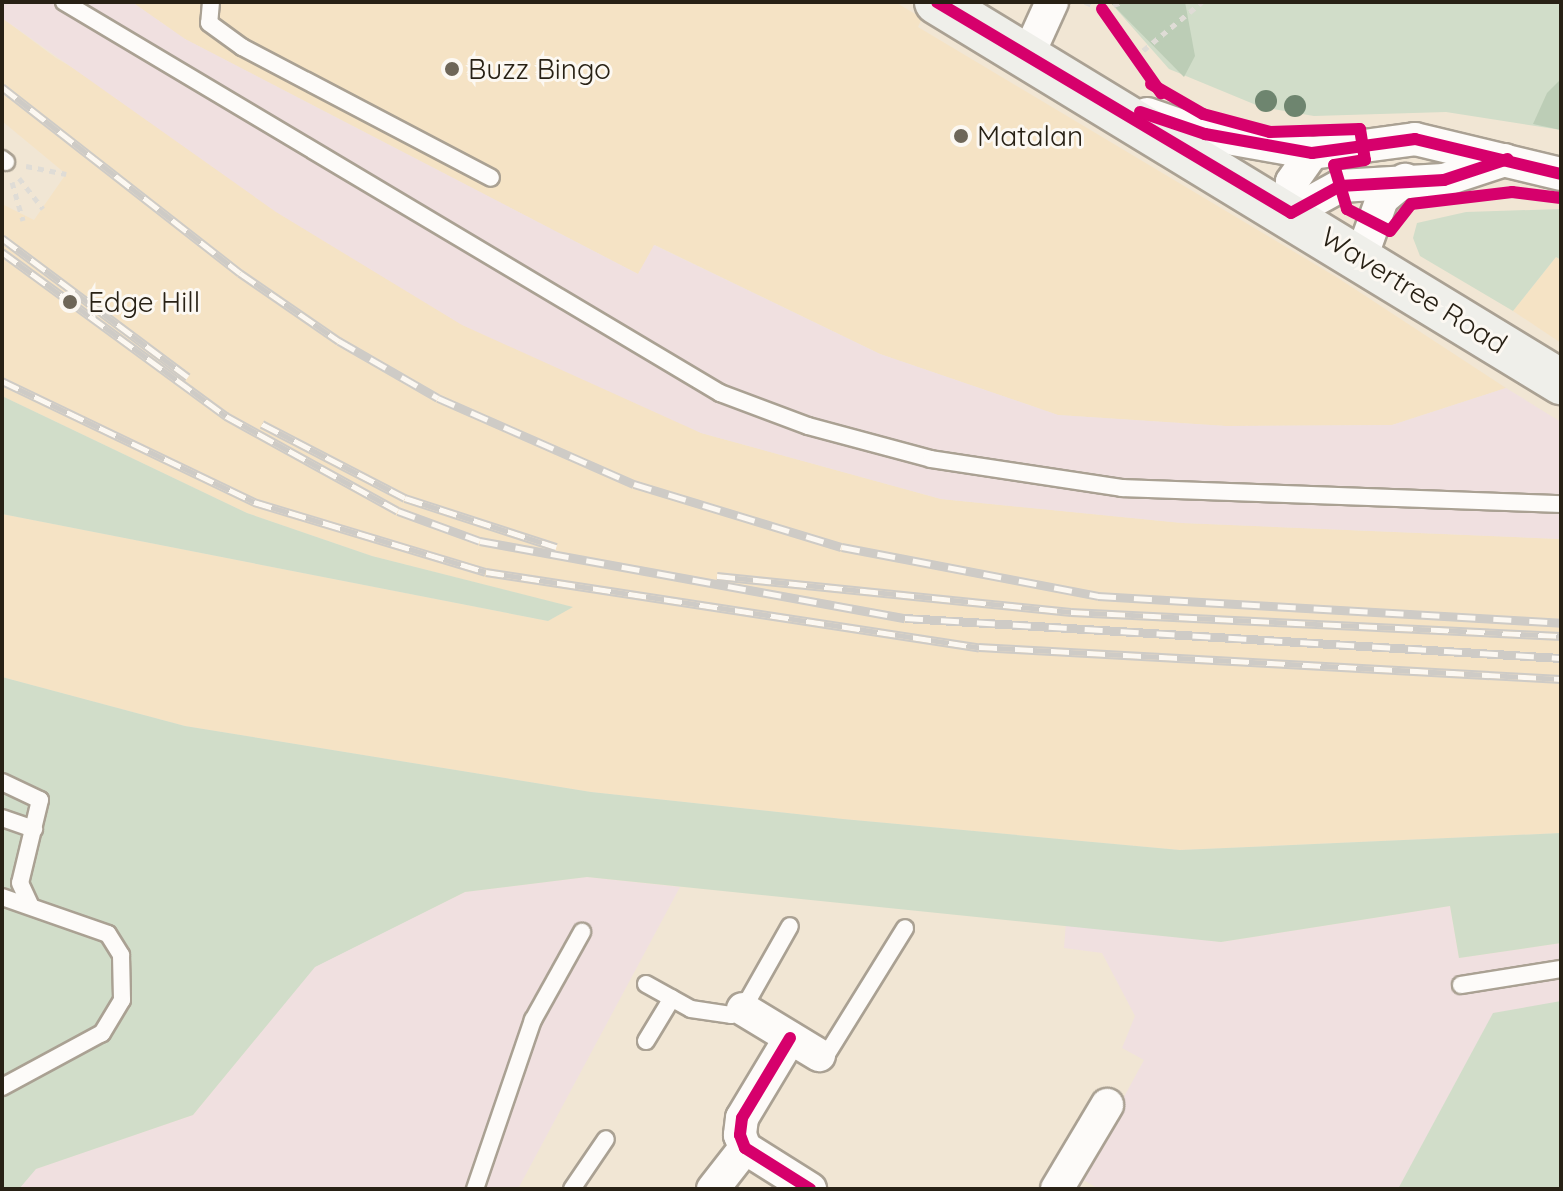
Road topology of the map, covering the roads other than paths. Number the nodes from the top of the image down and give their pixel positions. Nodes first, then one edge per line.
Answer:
1 (64, 2) edge
2 (211, 2) edge
3 (937, 2) edge
4 (1052, 2) edge
5 (1028, 55) junction
6 (1106, 101) junction
7 (1312, 153) junction
8 (1508, 159) junction
9 (1561, 174) edge
10 (491, 178) dead end
11 (1405, 180) junction
12 (1291, 213) junction
13 (1362, 255) junction
14 (1556, 379) edge
15 (1561, 504) edge
16 (2, 782) edge
17 (2, 818) edge
18 (34, 829) junction
19 (2, 897) edge
20 (30, 904) junction
21 (790, 926) dead end
22 (905, 928) dead end
23 (582, 932) dead end
24 (1561, 969) edge
25 (646, 984) dead end
26 (1461, 985) dead end
27 (672, 998) junction
28 (743, 1009) junction
29 (790, 1038) junction
30 (646, 1041) dead end
31 (819, 1055) joint
32 (2, 1087) edge
33 (1107, 1105) dead end
34 (606, 1139) dead end
35 (745, 1148) junction
36 (475, 1189) edge
37 (572, 1189) edge
38 (713, 1189) edge
39 (810, 1189) edge
40 (1057, 1189) edge

1 - 15 lane
2 - 10 lane
3 - 5 main road, Wavertree Road
4 - 5 street
5 - 6 main road, Wavertree Road
6 - 7 street
6 - 12 main road, Wavertree Road
7 - 8 street
7 - 12 street
8 - 9 street
8 - 11 street
11 - 12 street
11 - 13 street
12 - 13 main road, Wavertree Road
13 - 14 main road, Wavertree Road
16 - 18 lane
17 - 18 lane
18 - 20 lane
19 - 20 lane
20 - 32 lane
21 - 28 lane
22 - 31 lane
23 - 36 lane
24 - 26 lane
25 - 27 lane
27 - 28 lane
27 - 30 lane
28 - 29 street
29 - 31 street
29 - 35 street
33 - 40 street
34 - 37 lane
35 - 38 street
35 - 39 street

